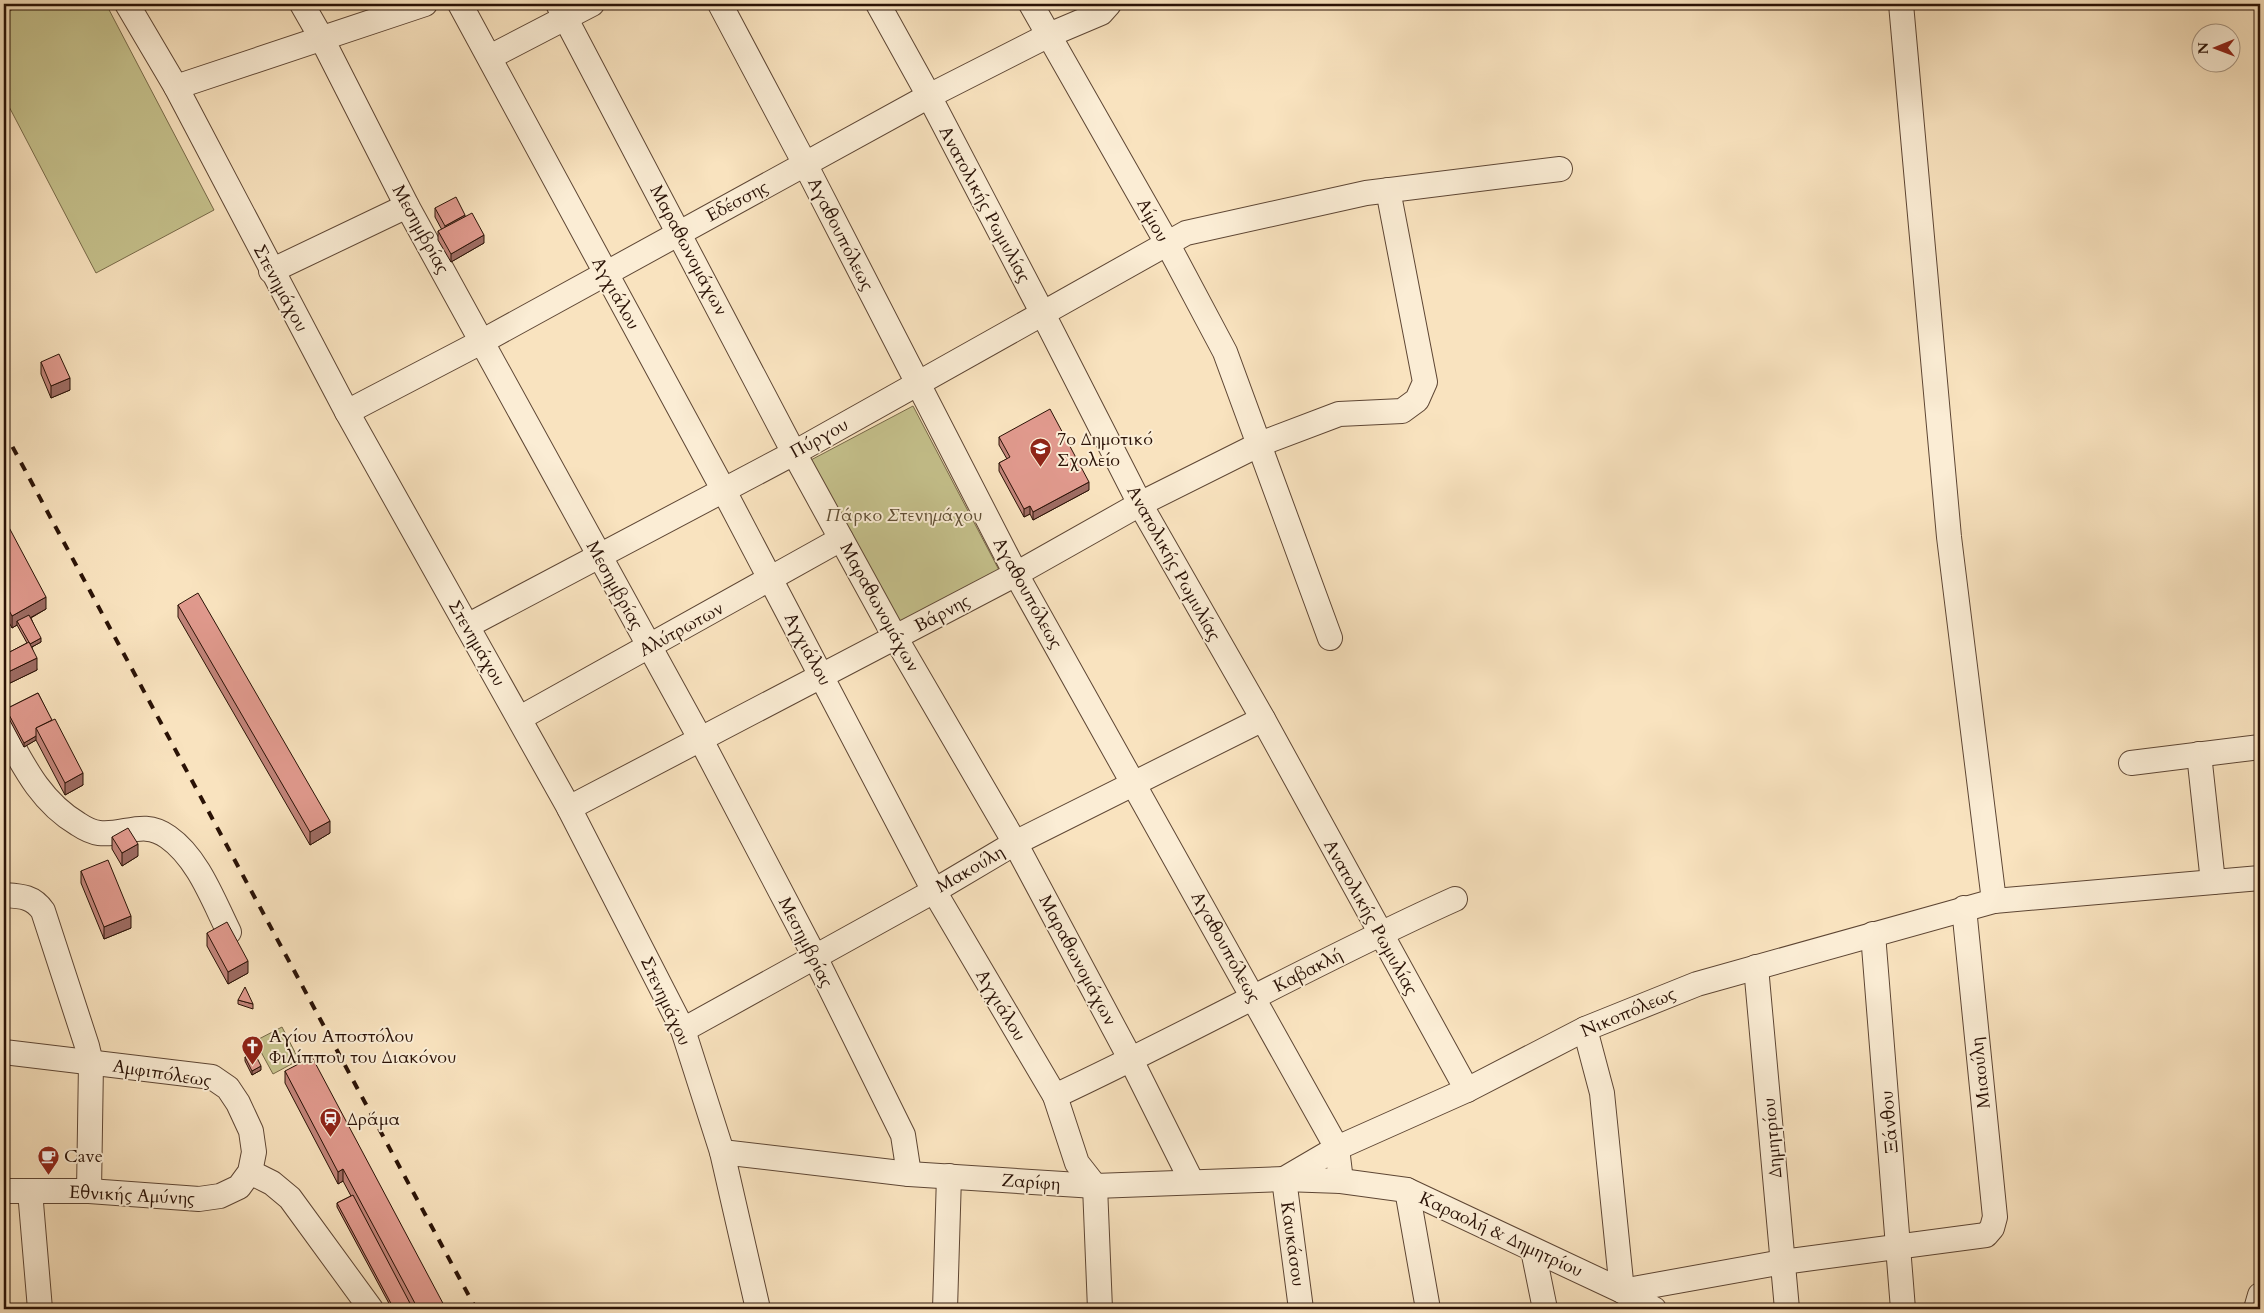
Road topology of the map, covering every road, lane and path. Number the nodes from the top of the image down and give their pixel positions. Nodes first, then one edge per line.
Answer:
1 (127, 4) edge
2 (302, 4) edge
3 (424, 4) edge
4 (460, 4) edge
5 (592, 4) edge
6 (720, 4) edge
7 (878, 4) edge
8 (1031, 4) edge
9 (1109, 4) edge
10 (1902, 4) edge
11 (562, 11) edge
12 (1049, 35) junction
13 (322, 39) junction
14 (490, 57) junction
15 (176, 86) junction
16 (929, 96) junction
17 (805, 164) junction
18 (1560, 169) dead end
19 (1388, 190) junction
20 (407, 206) junction
21 (679, 232) junction
22 (1167, 243) junction
23 (271, 271) junction
24 (605, 273) junction
25 (1043, 314) junction
26 (483, 341) junction
27 (917, 384) junction
28 (347, 412) junction
29 (1260, 444) junction
30 (794, 453) junction
31 (723, 489) junction
32 (1140, 504) junction
33 (842, 539) junction
34 (599, 556) junction
35 (1016, 574) junction
36 (771, 579) junction
37 (467, 626) junction
38 (895, 638) junction
39 (1330, 638) dead end
40 (650, 647) junction
41 (822, 676) junction
42 (520, 718) junction
43 (1263, 719) junction
44 (4, 730) edge
45 (702, 740) junction
46 (2260, 747) edge
47 (2199, 754) junction
48 (2131, 763) dead end
49 (1135, 784) junction
50 (569, 808) junction
51 (1015, 843) junction
52 (2260, 878) edge
53 (2213, 882) junction
54 (934, 891) junction
55 (4, 895) edge
56 (1455, 899) dead end
57 (1994, 901) junction
58 (1964, 908) junction
59 (229, 932) edge
60 (1379, 933) junction
61 (1873, 934) junction
62 (815, 957) junction
63 (1756, 967) junction
64 (1254, 998) junction
65 (1585, 1029) junction
66 (683, 1030) junction
67 (4, 1052) edge
68 (1131, 1060) junction
69 (91, 1063) junction
70 (1466, 1090) junction
71 (1055, 1096) junction
72 (1337, 1148) junction
73 (722, 1152) junction
74 (250, 1172) junction
75 (909, 1174) junction
76 (949, 1176) junction
77 (1284, 1179) junction
78 (1341, 1181) junction
79 (1192, 1182) junction
80 (1095, 1186) junction
81 (1407, 1190) junction
82 (4, 1191) edge
83 (30, 1191) junction
84 (89, 1191) junction
85 (1900, 1247) junction
86 (1533, 1250) junction
87 (1783, 1262) junction
88 (1622, 1291) junction
89 (2260, 1295) edge
90 (40, 1309) edge
91 (371, 1309) edge
92 (758, 1309) edge
93 (945, 1309) edge
94 (1100, 1309) edge
95 (1302, 1309) edge
96 (1428, 1309) edge
97 (1545, 1309) edge
98 (1654, 1309) edge
99 (1787, 1309) edge
100 (1903, 1309) edge
101 (2256, 1309) edge

1 - 15 street, Στενημάχου
2 - 13 street, Μεσημβρίας
3 - 13 street
4 - 14 street, Αγχιάλου
5 - 11 street
6 - 17 street, Αγαθουπόλεως
7 - 16 street, Ανατολικής Ρωμυλίας
8 - 12 street, Αίμου
9 - 12 street, Εδέσσης
10 - 57 street
11 - 14 street
11 - 21 street, Μαραθωνομάχων
12 - 16 street, Εδέσσης
12 - 22 street, Αίμου
13 - 15 street
13 - 20 street, Μεσημβρίας
14 - 24 street, Αγχιάλου
15 - 23 street, Στενημάχου
16 - 17 street, Εδέσσης
16 - 25 street, Ανατολικής Ρωμυλίας
17 - 21 street, Εδέσσης
17 - 27 street, Αγαθουπόλεως
18 - 19 street, Πύργου
19 - 22 street, Πύργου
19 - 29 street, Βάρνης
20 - 23 street
20 - 26 street, Μεσημβρίας
21 - 24 street, Εδέσσης
21 - 30 street, Μαραθωνομάχων
22 - 25 street, Πύργου
22 - 29 street, Αίμου
23 - 28 street, Στενημάχου
24 - 26 street, Εδέσσης
24 - 31 street, Αγχιάλου
25 - 27 street, Πύργου
25 - 32 street, Ανατολικής Ρωμυλίας
26 - 28 street, Εδέσσης
26 - 34 street, Μεσημβρίας
27 - 30 street, Πύργου
27 - 35 street, Αγαθουπόλεως
28 - 37 street, Στενημάχου
29 - 32 street, Βάρνης
29 - 39 street, Αίμου
30 - 31 street, Πύργου
30 - 33 street, Μαραθωνομάχων
31 - 34 street, Πύργου
31 - 36 street, Αγχιάλου
32 - 35 street, Βάρνης
32 - 43 street, Ανατολικής Ρωμυλίας
33 - 36 street, Αλύτρωτων
33 - 38 street, Μαραθωνομάχων
34 - 37 street, Πύργου
34 - 40 street, Μεσημβρίας
35 - 38 street, Βάρνης
35 - 49 street, Αγαθουπόλεως
36 - 40 street, Αλύτρωτων
36 - 41 street, Αγχιάλου
37 - 42 street, Στενημάχου
38 - 41 street, Βάρνης
38 - 51 street, Μαραθωνομάχων
40 - 42 street, Αλύτρωτων
40 - 45 street, Μεσημβρίας
41 - 45 street, Βάρνης
41 - 54 street, Αγχιάλου
42 - 50 street, Στενημάχου
43 - 49 street, Μακούλη
43 - 60 street, Ανατολικής Ρωμυλίας
44 - 59 street
45 - 50 street, Βάρνης
45 - 62 street, Μεσημβρίας
46 - 47 street
47 - 48 street
47 - 53 street
49 - 51 street, Μακούλη
49 - 64 street, Αγαθουπόλεως
50 - 66 street, Στενημάχου
51 - 54 street, Μακούλη
51 - 68 street, Μαραθωνομάχων
52 - 53 street, Νικοπόλεως
53 - 57 street, Νικοπόλεως
54 - 62 street, Μακούλη
54 - 71 street, Αγχιάλου
55 - 69 street
56 - 60 street, Καβακλή
57 - 58 street, Νικοπόλεως
58 - 61 street, Νικοπόλεως
58 - 85 street, Μιαούλη
60 - 64 street, Καβακλή
60 - 70 street, Ανατολικής Ρωμυλίας
61 - 63 street, Νικοπόλεως
61 - 85 street, Ξάνθου
62 - 66 street, Μακούλη
62 - 75 street, Μεσημβρίας
63 - 65 street, Νικοπόλεως
63 - 87 street, Δημητρίου
64 - 68 street, Καβακλή
64 - 72 street, Αγαθουπόλεως
65 - 70 street, Νικοπόλεως
65 - 88 street
66 - 73 street, Στενημάχου
67 - 69 street, Αμφιπόλεως
68 - 71 street, Καβακλή
68 - 79 street, Μαραθωνομάχων
69 - 74 street, Αμφιπόλεως
69 - 84 street
70 - 72 street, Νικοπόλεως
71 - 80 street, Αγχιάλου
72 - 77 street, Νικοπόλεως
72 - 78 street
73 - 75 street, Ζαρίφη
73 - 92 street, Στενημάχου
74 - 84 street, Εθνικής Αμύνης
74 - 91 street
75 - 76 street, Ζαρίφη
76 - 80 street, Ζαρίφη
76 - 93 street
77 - 78 street, Ζαρίφη
77 - 79 street, Ζαρίφη
77 - 95 street, Καυκάσου
78 - 81 street, Καραολή & Δημητρίου
79 - 80 street, Ζαρίφη
80 - 94 street
81 - 86 street, Καραολή & Δημητρίου
81 - 96 street
82 - 83 street, Εθνικής Αμύνης
83 - 84 street, Εθνικής Αμύνης
83 - 90 street
85 - 87 street
85 - 100 street, Ξάνθου
86 - 88 street, Καραολή & Δημητρίου
86 - 97 street
87 - 88 street
87 - 99 street, Δημητρίου
88 - 98 street, Καραολή & Δημητρίου
89 - 101 street

